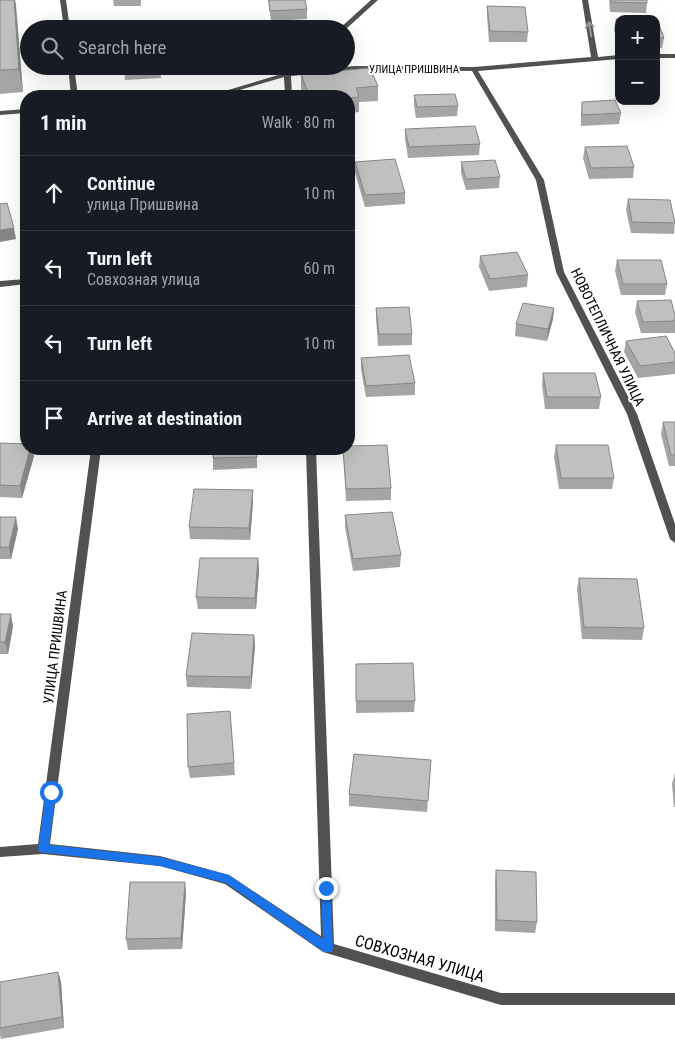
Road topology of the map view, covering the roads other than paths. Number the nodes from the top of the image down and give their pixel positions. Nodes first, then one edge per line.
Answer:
1 (63, 0) edge
2 (375, 0) edge
3 (585, 0) edge
4 (65, 20) edge
5 (352, 20) edge
6 (660, 56) edge
7 (675, 56) edge
8 (615, 57) edge
9 (595, 58) junction
10 (355, 68) edge
11 (474, 69) junction
12 (72, 75) edge
13 (284, 75) edge
14 (287, 75) edge
15 (74, 90) edge
16 (232, 90) edge
17 (288, 90) edge
18 (20, 111) edge
19 (0, 113) edge
20 (20, 282) edge
21 (0, 284) edge
22 (95, 455) edge
23 (310, 455) edge
24 (675, 539) edge
25 (43, 849) junction
26 (0, 852) edge
27 (328, 948) junction
28 (675, 1000) edge

1 - 4 street
2 - 5 street
9 -> 3 street
6 - 7 street
8 - 9 street, УЛИЦА ПРИШВИНА
9 - 11 street, УЛИЦА ПРИШВИНА
10 - 11 street, УЛИЦА ПРИШВИНА
11 - 24 street, НОВОТЕПЛИЧНАЯ УЛИЦА
12 - 15 street
13 - 16 street, УЛИЦА ПРИШВИНА
14 - 17 street
18 - 19 street
20 - 21 street
22 - 25 street, УЛИЦА ПРИШВИНА
23 - 27 street
25 - 26 street, СОВХОЗНАЯ УЛИЦА
25 - 27 street, СОВХОЗНАЯ УЛИЦА
27 - 28 street, СОВХОЗНАЯ УЛИЦА

